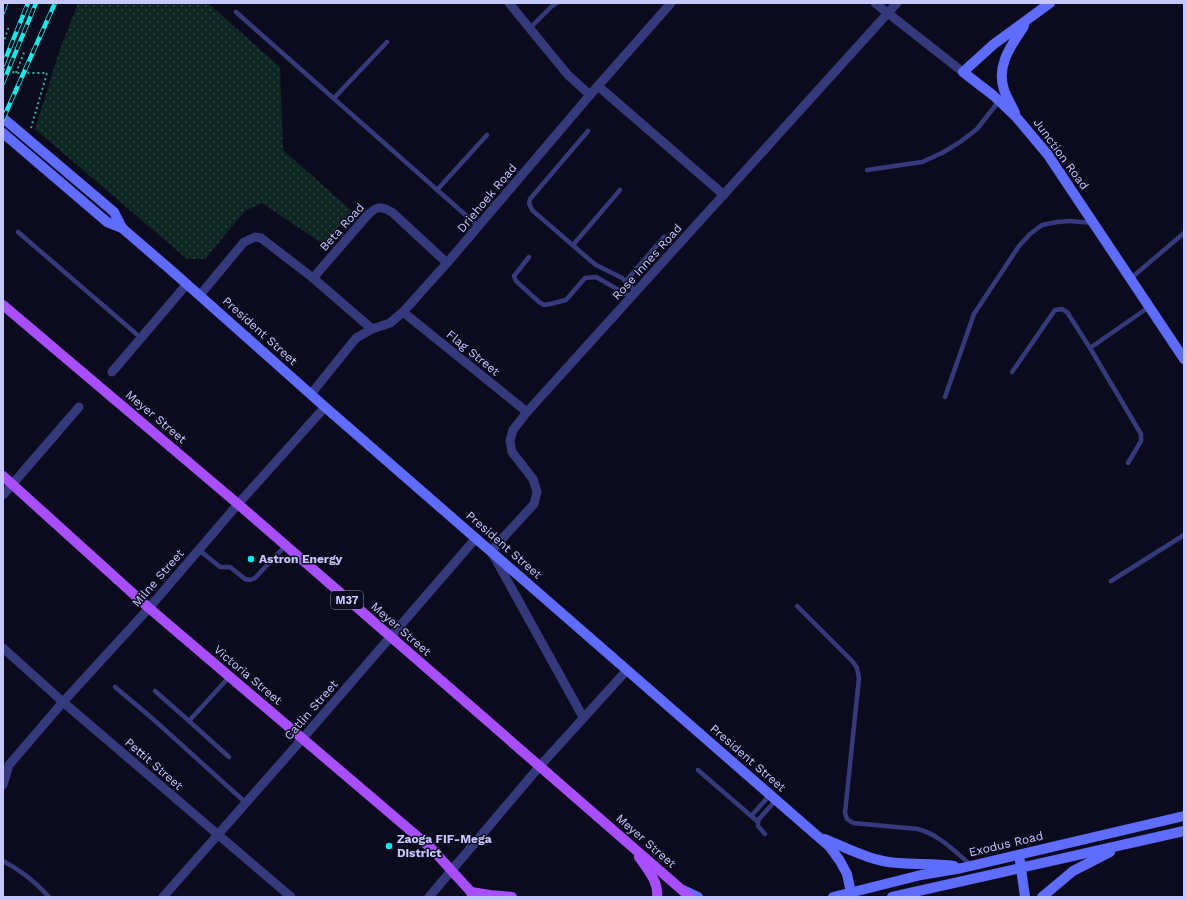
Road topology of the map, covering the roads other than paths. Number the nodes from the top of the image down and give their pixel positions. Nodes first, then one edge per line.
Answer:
1 (508, 3) edge
2 (557, 3) edge
3 (671, 3) edge
4 (875, 3) edge
5 (897, 3) edge
6 (1050, 3) edge
7 (236, 12) dead end
8 (888, 13) junction
9 (1029, 19) junction
10 (530, 28) junction
11 (387, 42) dead end
12 (963, 72) junction
13 (598, 86) junction
14 (590, 95) junction
15 (334, 98) junction
16 (999, 100) junction
17 (3, 118) edge
18 (1017, 118) junction
19 (588, 130) dead end
20 (3, 133) edge
21 (487, 135) dead end
22 (867, 170) dead end
23 (438, 190) junction
24 (620, 190) dead end
25 (724, 195) junction
26 (1093, 223) junction
27 (478, 226) junction
28 (122, 228) junction
29 (18, 232) dead end
30 (1184, 233) edge
31 (664, 237) dead end
32 (573, 245) junction
33 (529, 257) dead end
34 (447, 263) junction
35 (312, 278) junction
36 (1130, 279) junction
37 (626, 281) junction
38 (187, 284) junction
39 (634, 294) junction
40 (200, 296) junction
41 (3, 304) edge
42 (1149, 307) junction
43 (403, 312) junction
44 (372, 329) junction
45 (141, 338) junction
46 (1090, 348) junction
47 (1184, 359) edge
48 (112, 372) dead end
49 (1012, 372) dead end
50 (311, 394) junction
51 (945, 397) dead end
52 (79, 407) dead end
53 (325, 407) junction
54 (527, 412) junction
55 (1128, 463) dead end
56 (3, 476) edge
57 (13, 484) junction
58 (3, 495) edge
59 (238, 504) junction
60 (1184, 534) edge
61 (476, 538) junction
62 (285, 546) junction
63 (199, 550) junction
64 (492, 551) junction
65 (1111, 581) dead end
66 (797, 606) dead end
67 (149, 608) junction
68 (390, 637) junction
69 (3, 648) edge
70 (627, 670) junction
71 (230, 676) junction
72 (116, 688) dead end
73 (155, 691) dead end
74 (63, 702) junction
75 (583, 717) junction
76 (189, 722) junction
77 (303, 738) junction
78 (229, 757) dead end
79 (6, 762) edge
80 (539, 767) junction
81 (698, 770) dead end
82 (3, 785) edge
83 (773, 797) junction
84 (246, 803) junction
85 (751, 816) junction
86 (1184, 816) edge
87 (758, 822) junction
88 (1184, 831) edge
89 (218, 834) junction
90 (765, 834) dead end
91 (816, 834) junction
92 (630, 844) junction
93 (1128, 844) junction
94 (1018, 855) junction
95 (3, 861) edge
96 (967, 867) junction
97 (1021, 867) junction
98 (452, 870) junction
99 (682, 890) junction
100 (472, 894) edge
101 (852, 895) edge
102 (49, 897) edge
103 (163, 897) edge
104 (291, 897) edge
105 (429, 897) edge
106 (512, 897) edge
107 (657, 897) edge
108 (690, 897) edge
109 (698, 897) edge
110 (833, 897) edge
111 (892, 897) edge
112 (1026, 897) edge
113 (1042, 897) edge

1 - 10 street
2 - 10 lane
3 - 13 street, Driehoek Road
4 - 8 street, Junction Road
5 - 8 street, Rose Innes Road
6 - 9 street
7 - 15 lane
8 - 12 street, Junction Road
8 - 25 street, Rose Innes Road
9 - 12 street
9 - 18 street
10 - 14 street
11 - 15 lane
12 - 16 street, Junction Road
13 - 14 street, Driehoek Road
13 - 25 street
14 - 27 street, Driehoek Road
15 - 23 lane
16 - 18 street, Junction Road
16 - 22 lane
17 - 28 street, President Street
18 - 26 street, Junction Road
19 - 32 lane
20 - 28 street, President Street
21 - 23 lane
23 - 27 lane
24 - 32 lane
25 - 39 street, Rose Innes Road
26 - 36 street, Junction Road
26 - 51 lane
27 - 34 street, Driehoek Road
28 - 38 street, President Street
29 - 45 lane
30 - 36 lane
31 - 37 lane
32 - 37 lane
33 - 39 lane
34 - 35 street, Beta Road
34 - 43 street, Driehoek Road
35 - 40 street
35 - 44 street
36 - 42 street, Junction Road
37 - 39 lane
38 - 40 street, President Street
38 - 45 street
39 - 54 street, Rose Innes Road
40 - 50 street, President Street
41 - 59 main road, Meyer Street / M37
42 - 46 lane
42 - 47 street, Junction Road
43 - 44 street, Driehoek Road
43 - 54 street, Flag Street
44 - 50 street, Driehoek Road
45 - 48 street
46 - 49 lane
46 - 55 lane
50 - 53 street, President Street
52 - 57 street
53 - 59 street, Milne Street
53 - 61 street, President Street
54 - 64 street, Rose Innes Road
56 - 57 main road, Victoria Street
57 - 58 street
57 - 67 main road, Victoria Street
59 - 62 main road, Meyer Street / M37
59 - 63 street, Milne Street
60 - 65 lane
61 - 64 street, President Street
61 - 68 street, Catlin Street
62 - 63 lane
62 - 68 main road, Meyer Street / M37
63 - 67 street, Milne Street
64 - 70 street, President Street
64 - 75 street
66 - 96 lane
67 - 71 main road, Victoria Street
67 - 74 street, Milne Street
68 - 77 street, Catlin Street
68 - 80 main road, Meyer Street / M37
69 - 74 street, Pettit Street
70 - 75 street
70 - 83 street, President Street
71 - 76 lane
71 - 77 main road, Victoria Street
72 - 84 lane
73 - 76 lane
74 - 79 street, Milne Street
74 - 89 street, Pettit Street
75 - 80 street
76 - 78 lane
77 - 84 street, Catlin Street
77 - 98 main road, Victoria Street
79 - 82 street
80 - 92 main road, Meyer Street / M37
80 - 98 street
81 - 85 lane
83 - 85 lane
83 - 87 lane
83 - 91 street, President Street
84 - 89 street, Catlin Street
85 - 87 lane
86 - 94 street, Exodus Road
87 - 90 lane
88 - 93 street
89 - 103 street, Catlin Street
89 - 104 street, Pettit Street
91 - 96 street
91 - 101 street, President Street
92 - 99 main road, Meyer Street / M37
92 - 107 main road
93 - 97 street
93 - 113 street
94 - 96 street, Exodus Road
94 - 97 street
95 - 102 lane
96 - 101 street, Exodus Road
97 - 111 street
97 - 112 street
98 - 100 main road, Victoria Street
98 - 105 street
99 - 108 main road, Meyer Street / M37
99 - 109 street
100 - 106 main road
101 - 110 street, Exodus Road

